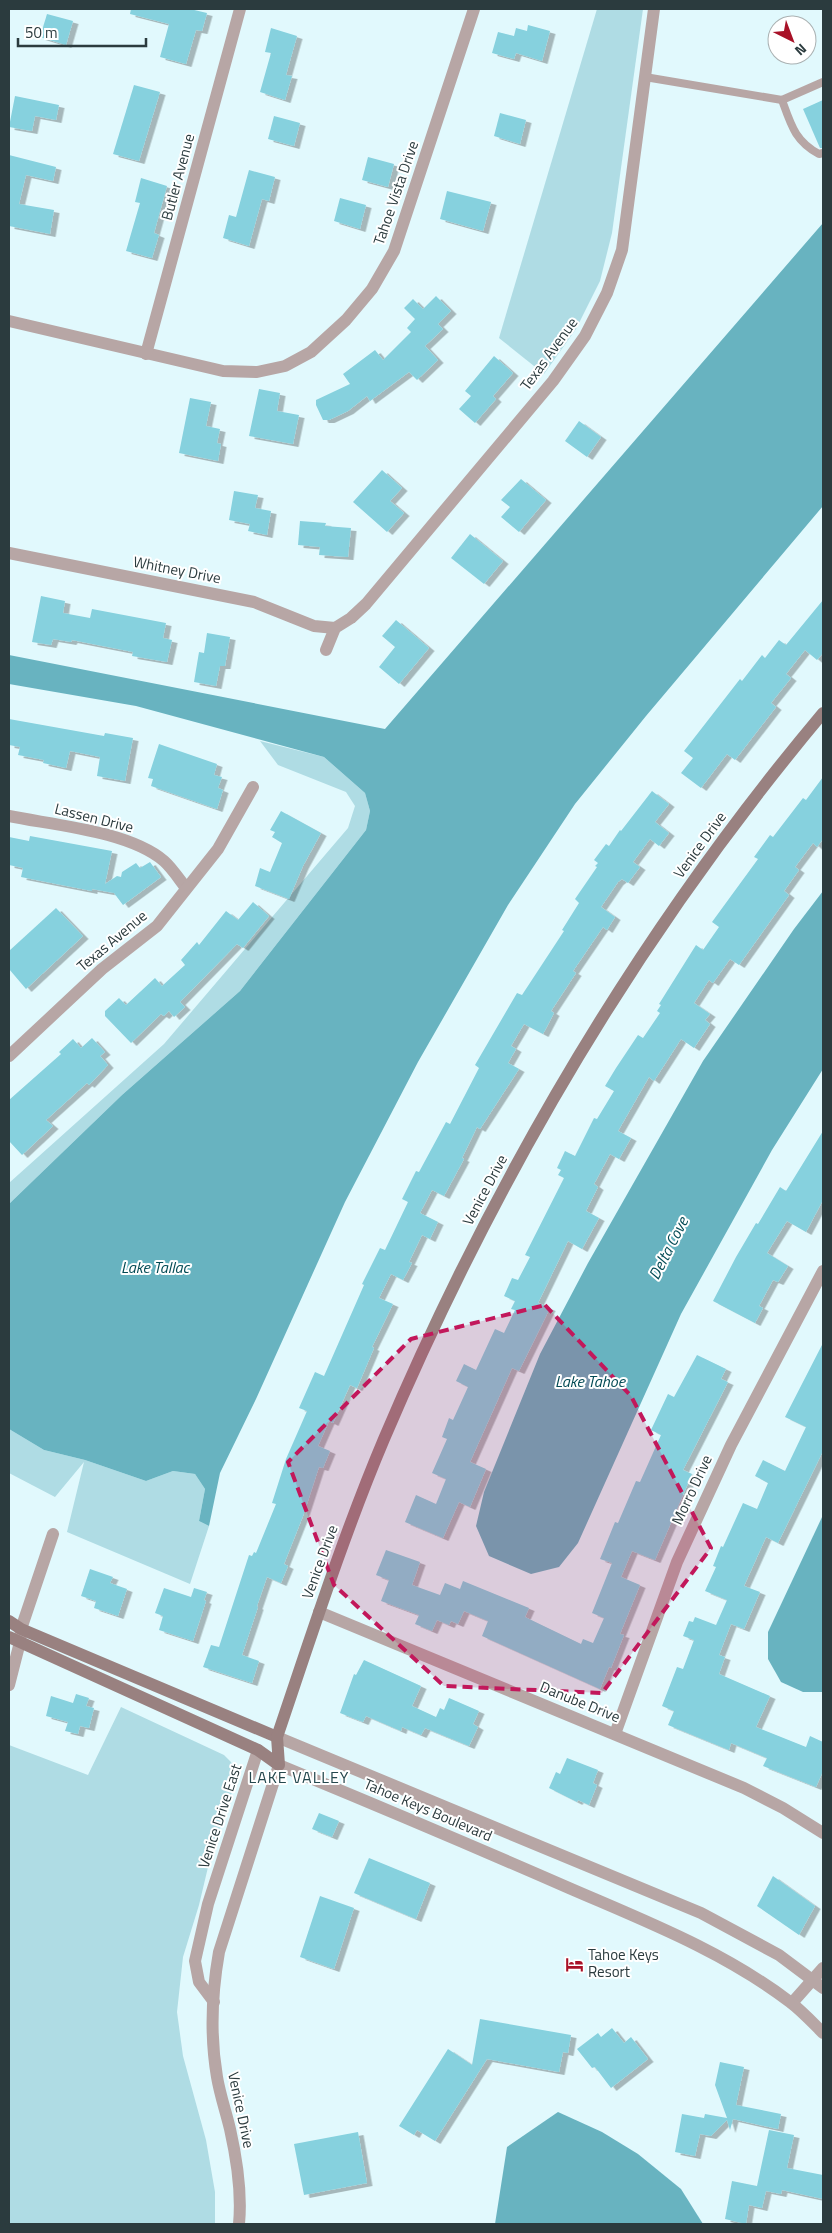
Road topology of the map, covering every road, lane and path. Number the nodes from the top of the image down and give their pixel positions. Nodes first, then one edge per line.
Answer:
1 (240, 9) edge
2 (474, 9) edge
3 (654, 9) edge
4 (645, 77) junction
5 (823, 82) edge
6 (782, 100) junction
7 (823, 153) edge
8 (9, 321) edge
9 (146, 354) junction
10 (9, 553) edge
11 (335, 628) junction
12 (326, 650) dead end
13 (823, 714) edge
14 (253, 787) dead end
15 (9, 816) edge
16 (186, 888) junction
17 (9, 1056) edge
18 (823, 1271) edge
19 (53, 1534) dead end
20 (319, 1612) junction
21 (9, 1621) edge
22 (22, 1629) junction
23 (14, 1640) edge
24 (9, 1685) edge
25 (615, 1734) junction
26 (277, 1737) junction
27 (258, 1750) junction
28 (279, 1765) junction
29 (823, 1833) edge
30 (823, 1968) edge
31 (818, 1983) edge
32 (214, 2002) junction
33 (792, 2003) junction
34 (823, 2033) edge
35 (240, 2224) edge

1 - 9 street, Butler Avenue
2 - 9 street, Tahoe Vista Drive
3 - 4 street, Texas Avenue
4 - 6 lane
4 - 11 street, Texas Avenue
5 - 6 lane
6 - 7 lane
8 - 9 street, Tahoe Vista Drive
10 - 11 street, Whitney Drive
11 - 12 street
13 - 20 street, Venice Drive
14 - 16 street, Texas Avenue
15 - 16 street, Lassen Drive
16 - 17 street, Texas Avenue
18 - 25 street, Morro Drive
19 - 22 street
20 - 25 street, Danube Drive
20 - 26 street, Venice Drive
21 - 22 street, Tahoe Keys Boulevard
22 - 23 street
22 - 26 street, Tahoe Keys Boulevard
23 - 24 street
23 - 27 street, Tahoe Keys Boulevard
25 - 29 street, Danube Drive
26 - 27 street, Venice Drive East
26 - 28 street
26 - 31 street, Tahoe Keys Boulevard
27 - 28 street, Tahoe Keys Boulevard
27 - 32 street, Venice Drive East
28 - 32 street
28 - 33 street, Tahoe Keys Boulevard
30 - 31 street
31 - 33 street
32 - 35 street, Venice Drive
33 - 34 street, Tahoe Keys Boulevard

